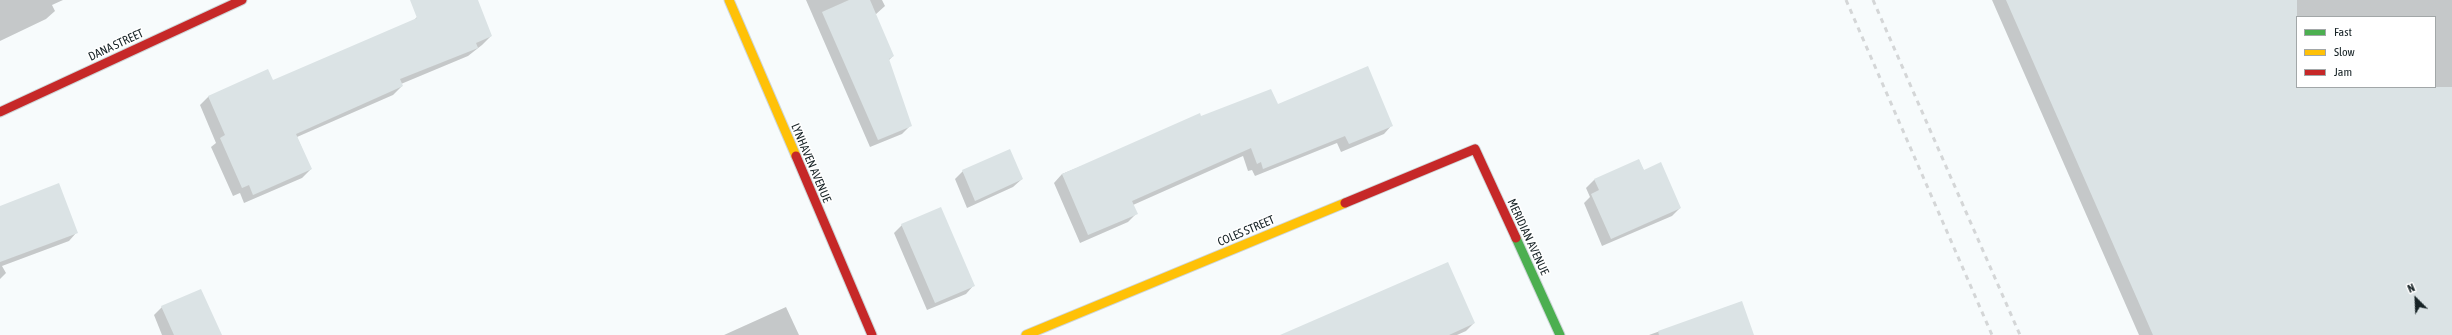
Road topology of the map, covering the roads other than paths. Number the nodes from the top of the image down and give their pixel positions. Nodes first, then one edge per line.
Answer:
1 (242, 0) edge
2 (729, 0) edge
3 (0, 112) edge
4 (1475, 149) joint
5 (872, 335) edge
6 (1026, 335) edge
7 (1560, 335) edge

1 - 3 street, DANA STREET
2 - 5 street, LYNHAVEN AVENUE
4 - 6 street, COLES STREET
4 - 7 street, MERIDIAN AVENUE

